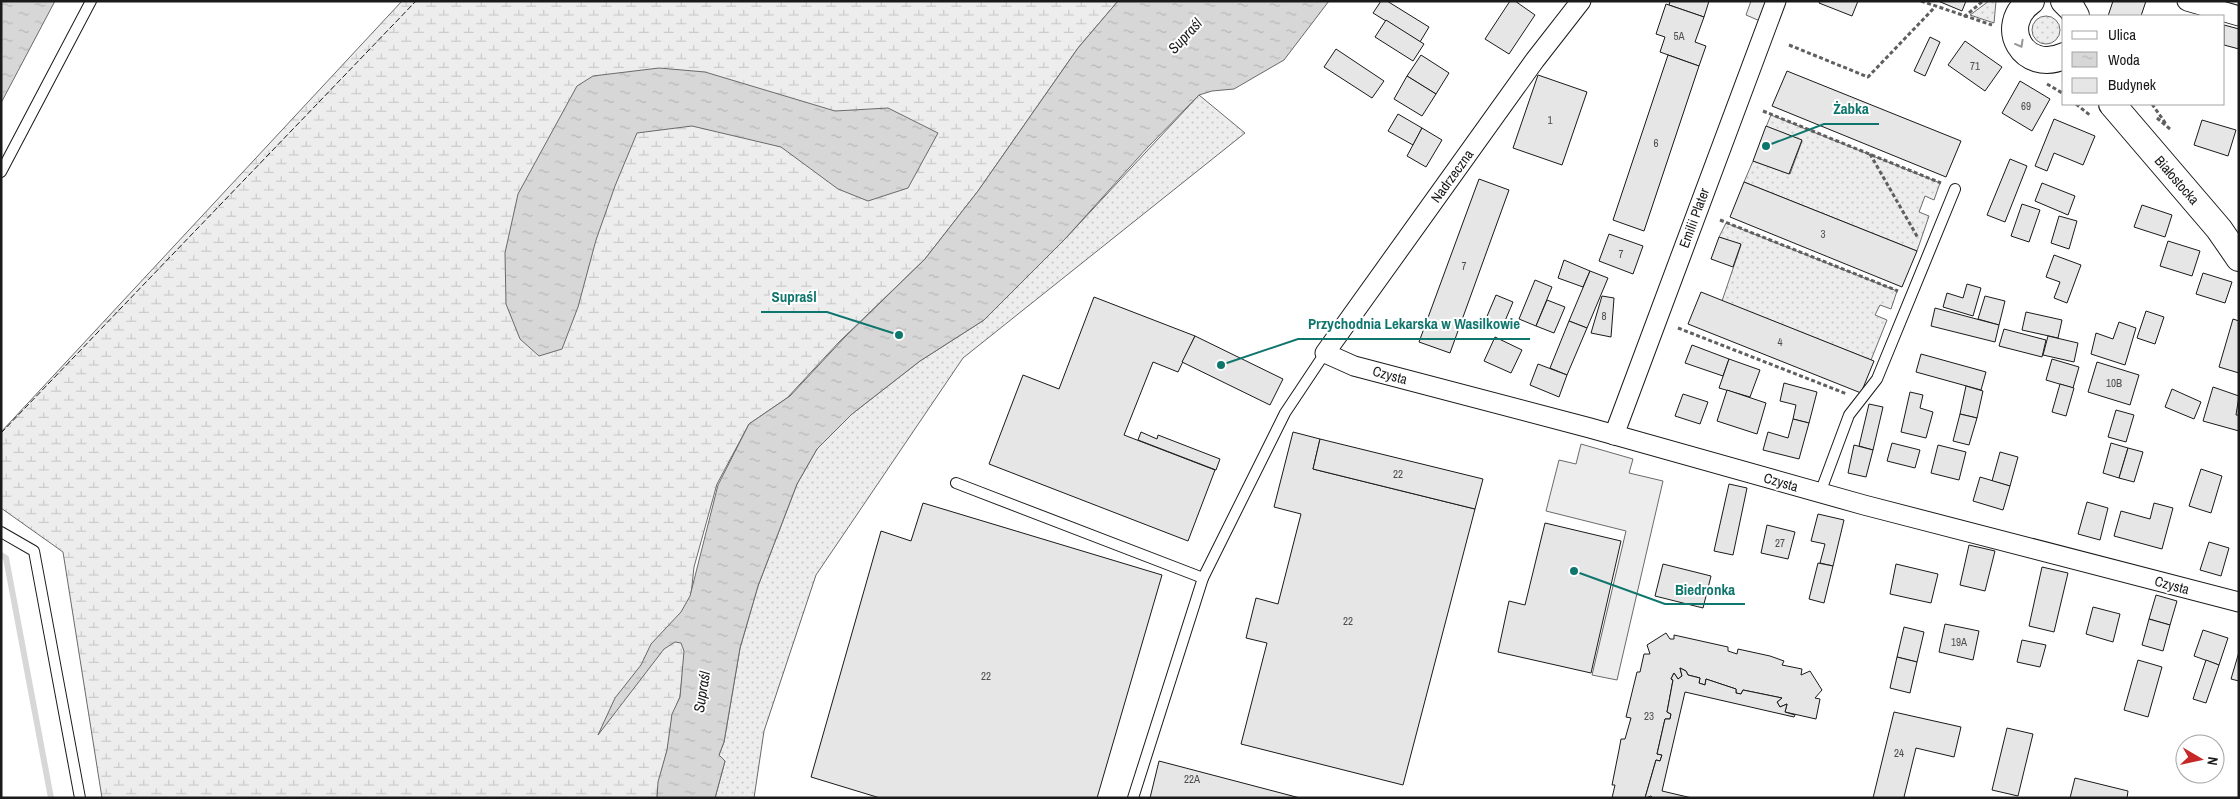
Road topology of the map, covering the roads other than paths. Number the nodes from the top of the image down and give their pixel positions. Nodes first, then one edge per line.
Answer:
1 (91, 1) edge
2 (1581, 1) edge
3 (1776, 1) edge
4 (2064, 1) edge
5 (2186, 1) edge
6 (2026, 3) edge
7 (2076, 15) edge
8 (2239, 16) edge
9 (2061, 62) edge
10 (2113, 105) edge
11 (1, 172) edge
12 (1955, 189) road end
13 (2239, 258) edge
14 (1325, 354) junction
15 (1614, 435) junction
16 (956, 483) dead end
17 (1820, 493) junction
18 (1, 532) edge
19 (1203, 578) junction
20 (2239, 602) edge
21 (80, 798) edge
22 (1133, 798) edge

1 - 11 lane
2 - 14 street, Nadrzeczna
3 - 15 street, Emilii Plater
4 - 7 main road
5 - 8 street
6 -> 9 main road
10 - 13 main road, Białostocka
12 - 17 lane
14 - 15 street, Czysta
14 - 19 lane
15 - 17 street, Czysta
16 - 19 lane
17 - 20 street, Czysta
18 - 21 lane
19 - 22 lane

